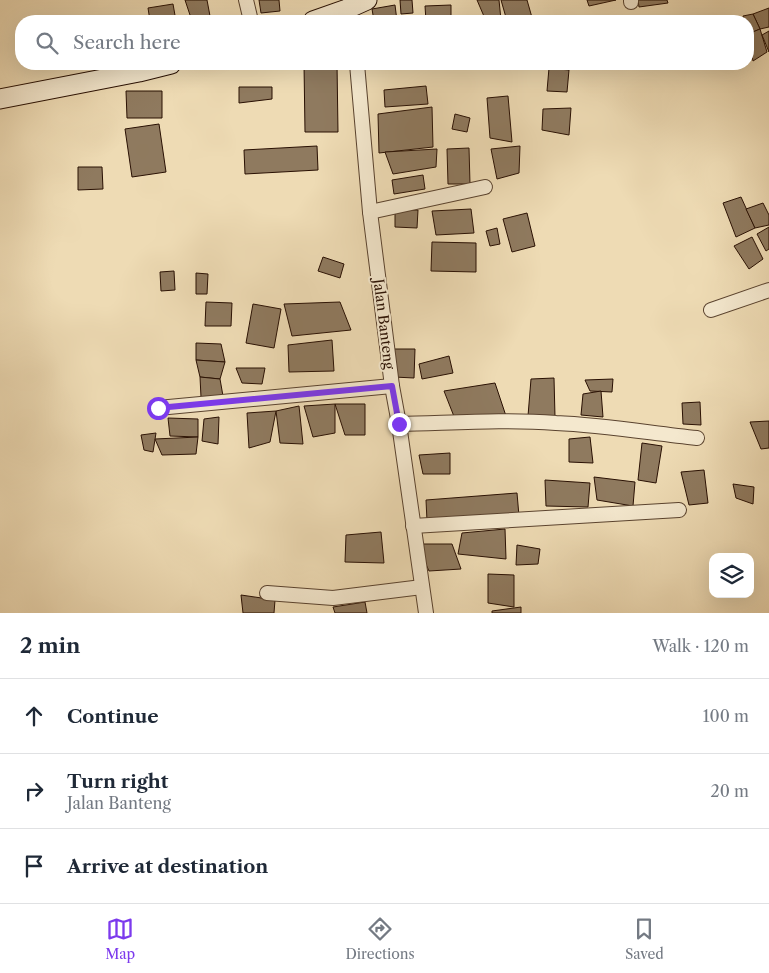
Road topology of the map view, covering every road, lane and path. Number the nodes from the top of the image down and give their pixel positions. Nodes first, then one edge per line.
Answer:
1 (246, 0) edge
2 (367, 0) edge
3 (348, 10) edge
4 (250, 15) edge
5 (332, 15) edge
6 (147, 70) edge
7 (358, 70) edge
8 (6, 98) edge
9 (486, 187) dead end
10 (370, 212) junction
11 (769, 290) edge
12 (711, 310) dead end
13 (392, 386) junction
14 (158, 408) dead end
15 (399, 424) junction
16 (698, 438) dead end
17 (679, 510) dead end
18 (413, 526) junction
19 (422, 587) junction
20 (267, 593) dead end
21 (426, 613) edge

1 - 4 street
2 - 3 street
3 - 5 street
6 - 8 street
7 - 10 street, Jalan Banteng
9 - 10 street
10 - 13 street, Jalan Banteng
11 - 12 street
13 - 14 street
13 - 15 street, Jalan Banteng
15 - 16 street
15 - 18 street, Jalan Banteng
17 - 18 street
18 - 19 street, Jalan Banteng
19 - 20 street
19 - 21 street, Jalan Banteng

